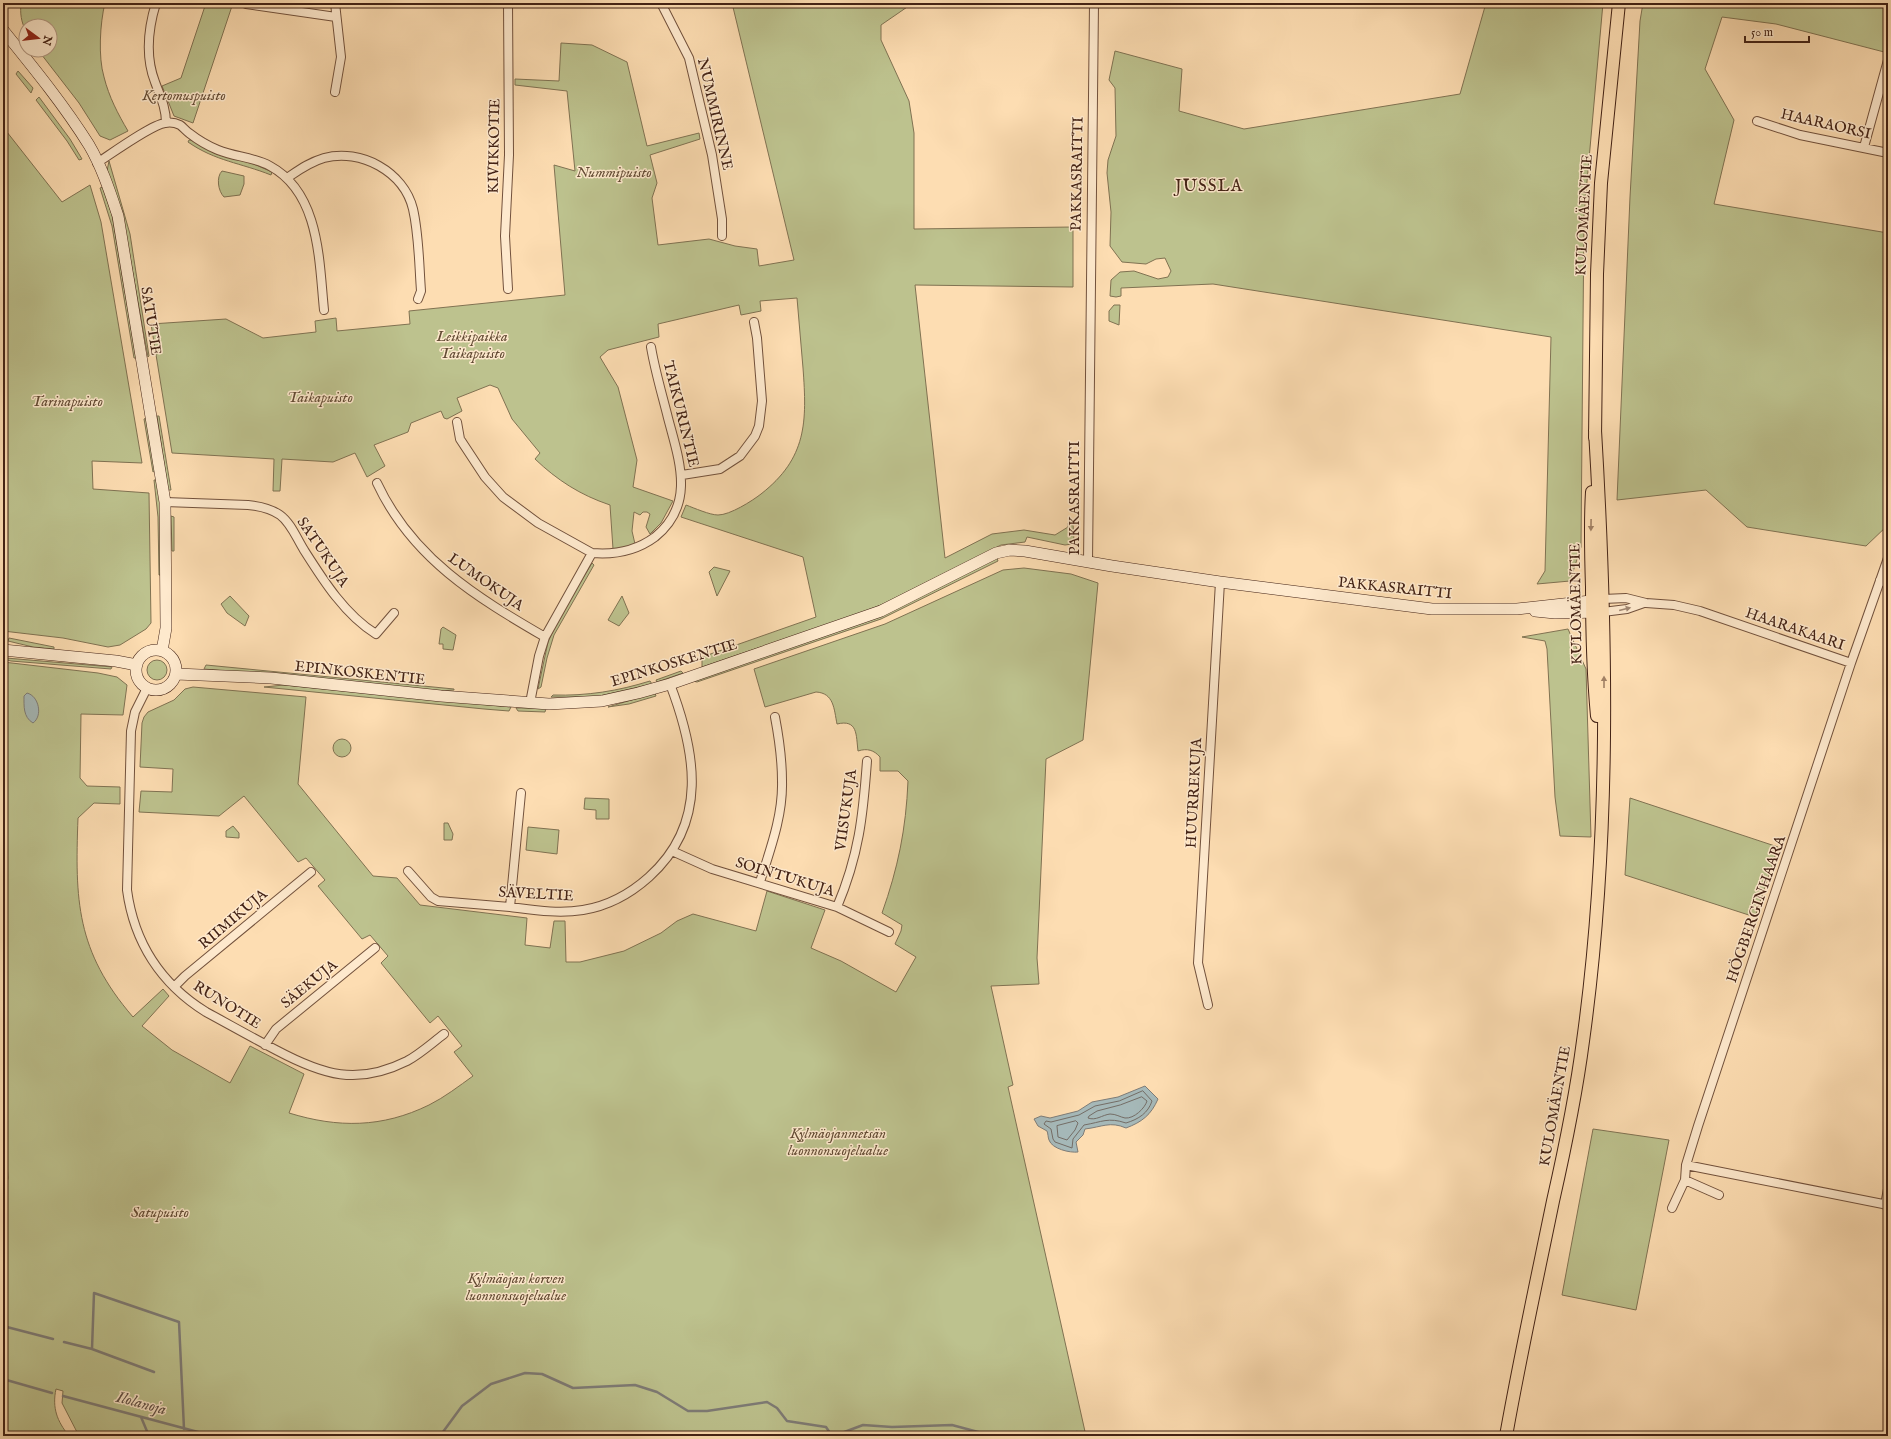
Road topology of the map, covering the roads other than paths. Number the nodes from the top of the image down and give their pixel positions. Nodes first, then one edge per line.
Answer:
1 (156, 3) edge
2 (335, 3) edge
3 (508, 3) edge
4 (661, 3) edge
5 (1094, 3) edge
6 (1619, 3) edge
7 (246, 4) dead end
8 (336, 17) junction
9 (3, 30) edge
10 (1888, 60) edge
11 (335, 92) dead end
12 (1757, 121) dead end
13 (166, 123) junction
14 (1864, 147) junction
15 (1888, 153) edge
16 (97, 163) junction
17 (287, 178) junction
18 (722, 236) dead end
19 (508, 289) dead end
20 (418, 299) dead end
21 (324, 310) dead end
22 (754, 322) dead end
23 (651, 347) dead end
24 (457, 422) dead end
25 (682, 475) junction
26 (377, 483) dead end
27 (165, 502) junction
28 (592, 553) junction
29 (1888, 558) edge
30 (1088, 562) junction
31 (1884, 581) edge
32 (1220, 582) junction
33 (1646, 603) junction
34 (1597, 606) junction
35 (394, 613) dead end
36 (544, 638) junction
37 (3, 650) edge
38 (162, 651) junction
39 (1851, 663) junction
40 (137, 665) junction
41 (176, 674) junction
42 (670, 684) junction
43 (146, 688) junction
44 (530, 703) junction
45 (776, 717) dead end
46 (867, 761) dead end
47 (521, 793) dead end
48 (672, 851) junction
49 (408, 871) dead end
50 (311, 872) dead end
51 (760, 882) junction
52 (510, 907) junction
53 (837, 907) junction
54 (889, 932) dead end
55 (375, 948) dead end
56 (174, 987) junction
57 (1208, 1005) dead end
58 (444, 1034) dead end
59 (265, 1045) junction
60 (1686, 1165) junction
61 (1685, 1180) junction
62 (1888, 1189) edge
63 (1719, 1195) dead end
64 (1886, 1205) edge
65 (1672, 1208) dead end
66 (1506, 1436) edge

1 - 13 street
2 - 8 street
3 - 19 street, KIVIKKOTIE
4 - 18 street, NUMMIRINNE
5 - 30 street, PAKKASRAITTI
6 - 34 main road, KULOMÄENTIE
7 - 8 street
8 - 11 street
9 - 16 street, SATUTIE
10 - 14 street
12 - 14 street, HAARAORSI
13 - 16 street
13 - 17 street
14 - 15 street, HAARAORSI
16 - 27 street, SATUTIE
17 - 20 street
17 - 21 street
22 - 25 street
23 - 25 street, TAIKURINTIE
24 - 28 street
25 - 28 street, TAIKURINTIE
26 - 36 street, LUMOKUJA
27 - 35 street, SATUKUJA
27 - 38 street, SATUTIE
28 - 36 street
29 - 31 street, HAARAKAARI
30 - 32 street, PAKKASRAITTI
30 - 42 street, EPINKOSKENTIE
31 - 39 street, HAARAKAARI
32 - 34 street, PAKKASRAITTI
32 - 57 street, HUURREKUJA
34 -> 33 street, HAARAKAARI
33 - 34 street, HAARAKAARI
33 - 39 street, HAARAKAARI
34 - 66 main road, KULOMÄENTIE
36 - 44 street
37 - 40 street
38 - 40 street
38 - 41 street
39 - 60 street, HÖGBERGINHAARA
40 - 43 street
41 - 43 street
41 - 44 street, EPINKOSKENTIE
42 - 44 street, EPINKOSKENTIE
42 - 48 street, SÄVELTIE
43 - 56 street, RUNOTIE
45 - 51 street
46 - 53 street, VIISUKUJA
47 - 52 street
48 - 51 street, SOINTUKUJA
48 - 52 street, SÄVELTIE
49 - 52 street, SÄVELTIE
50 - 56 street, RIIMIKUJA
51 - 53 street, SOINTUKUJA
53 - 54 street, SOINTUKUJA
55 - 59 street, SÄEKUJA
56 - 59 street, RUNOTIE
58 - 59 street, RUNOTIE
60 - 61 street, HÖGBERGINHAARA
60 - 64 street
61 - 63 street
61 - 65 street
62 - 64 street

